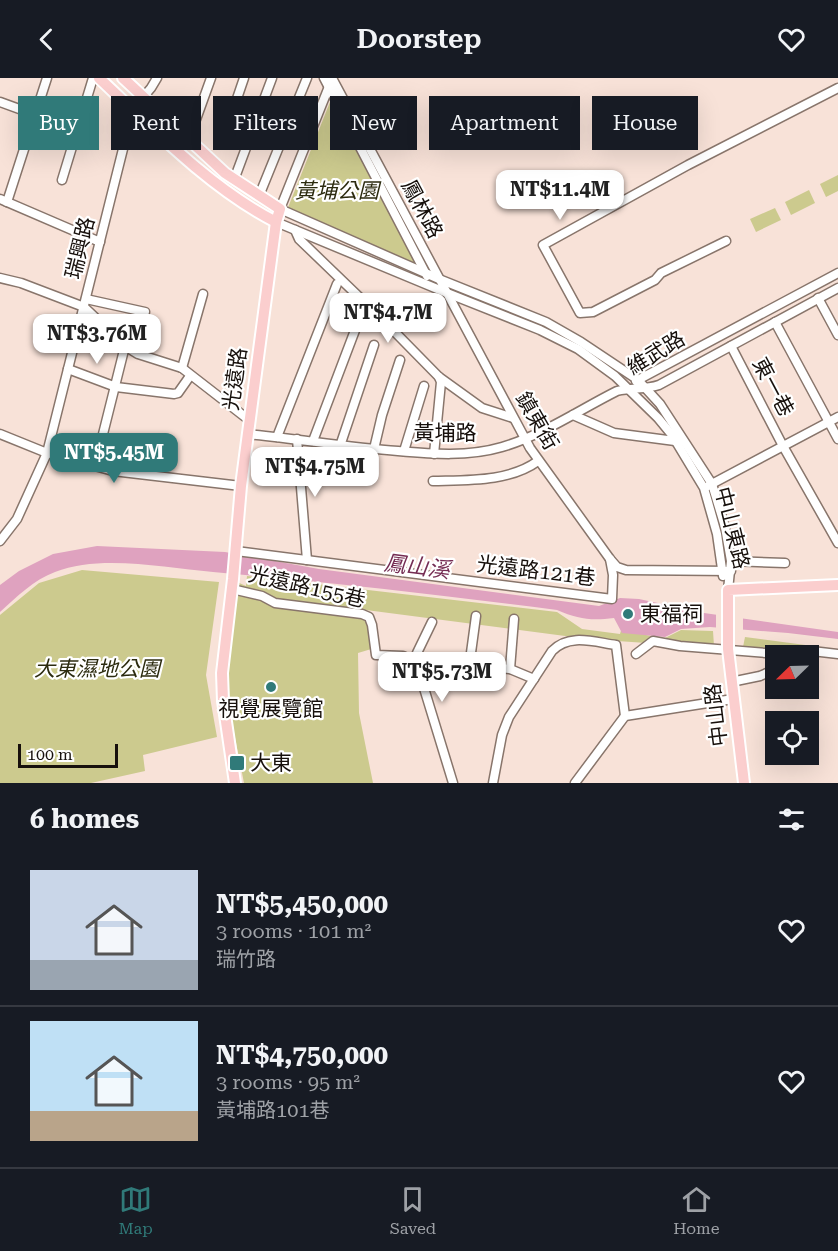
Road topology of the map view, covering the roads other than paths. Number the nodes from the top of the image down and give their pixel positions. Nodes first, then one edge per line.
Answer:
1 (47, 78) edge
2 (93, 78) edge
3 (99, 78) edge
4 (123, 78) edge
5 (157, 78) edge
6 (211, 78) edge
7 (244, 78) edge
8 (272, 78) edge
9 (307, 78) edge
10 (329, 80) edge
11 (838, 88) edge
12 (41, 96) edge
13 (87, 96) edge
14 (118, 96) edge
15 (142, 96) edge
16 (145, 96) edge
17 (238, 96) edge
18 (265, 96) edge
19 (0, 102) edge
20 (201, 106) edge
21 (18, 109) edge
22 (22, 150) edge
23 (71, 150) edge
24 (122, 150) edge
25 (178, 150) edge
26 (201, 150) edge
27 (245, 150) edge
28 (62, 180) dead end
29 (234, 180) junction
30 (259, 196) junction
31 (4, 201) edge
32 (280, 209) junction
33 (276, 222) junction
34 (295, 230) junction
35 (726, 241) dead end
36 (100, 242) junction
37 (425, 273) junction
38 (838, 273) edge
39 (0, 278) edge
40 (439, 279) junction
41 (337, 284) dead end
42 (432, 287) junction
43 (838, 288) edge
44 (447, 293) junction
45 (202, 294) dead end
46 (818, 298) junction
47 (85, 303) junction
48 (145, 312) dead end
49 (383, 320) junction
50 (775, 322) junction
51 (838, 335) edge
52 (374, 345) dead end
53 (125, 346) junction
54 (731, 346) junction
55 (400, 360) dead end
56 (182, 368) junction
57 (68, 369) junction
58 (190, 376) junction
59 (439, 377) junction
60 (638, 380) junction
61 (424, 386) dead end
62 (116, 387) junction
63 (629, 388) junction
64 (647, 389) junction
65 (573, 415) junction
66 (838, 417) edge
67 (513, 418) junction
68 (249, 420) junction
69 (829, 422) junction
70 (0, 434) edge
71 (247, 434) junction
72 (278, 437) junction
73 (297, 439) junction
74 (838, 439) edge
75 (525, 440) junction
76 (313, 441) junction
77 (675, 441) junction
78 (340, 446) junction
79 (783, 446) junction
80 (374, 449) junction
81 (404, 451) junction
82 (47, 453) junction
83 (434, 454) junction
84 (538, 461) junction
85 (95, 466) junction
86 (433, 481) dead end
87 (241, 486) junction
88 (708, 486) junction
89 (0, 541) edge
90 (838, 543) edge
91 (236, 552) junction
92 (610, 559) junction
93 (307, 560) junction
94 (731, 561) junction
95 (785, 563) dead end
96 (726, 572) junction
97 (232, 585) junction
98 (838, 585) edge
99 (728, 590) junction
100 (476, 616) dead end
101 (514, 619) dead end
102 (432, 622) dead end
103 (728, 646) junction
104 (765, 651) edge
105 (819, 652) edge
106 (636, 654) dead end
107 (838, 654) edge
108 (416, 662) junction
109 (510, 669) junction
110 (765, 674) edge
111 (534, 679) junction
112 (731, 682) junction
113 (733, 699) junction
114 (624, 716) junction
115 (235, 783) edge
116 (453, 783) edge
117 (493, 783) edge
118 (575, 783) edge
119 (744, 783) edge

1 - 12 street
2 - 13 street
3 - 14 main road, 中山東路
4 - 15 main road, 中山東路
5 - 16 street
6 - 20 street
7 - 17 street
8 - 18 street
9 - 30 street
10 - 32 street
10 - 37 street, 鳳林路
10 - 40 street, 鳳林路
11 - 35 street
19 - 21 street
22 - 31 street
23 - 28 street
24 - 36 street, 瑞興路
25 - 33 main road, 中山東路
26 - 29 main road, 中山東路
27 - 29 street
29 - 30 main road, 中山東路
30 - 32 main road, 中山東路
31 - 36 street
32 - 33 main road, 光遠路
32 - 37 street, 中山東路
33 - 34 street, 中山東路
33 - 68 main road, 光遠路
34 - 42 street, 中山東路
34 - 49 street
36 - 47 street, 瑞興路
37 - 40 street, 中山東路
37 - 42 street, 鳳林路
38 - 60 street, 維武路
39 - 47 street
40 - 44 street, 鳳林路
40 - 60 street, 中山東路
41 - 72 street
42 - 44 street, 中山東路
43 - 46 street, 維武路
44 - 63 street, 中山東路
44 - 67 street, 鎮東街
45 - 56 street
46 - 50 street, 維武路
46 - 51 street
47 - 48 street
47 - 53 street
47 - 57 street, 瑞興路
49 - 59 street
49 - 76 street
50 - 54 street, 維武路
50 - 69 street
52 - 78 street
53 - 56 street
53 - 62 street
54 - 64 street, 維武路
54 - 79 street, 東一巷
55 - 80 street
56 - 58 street
57 - 62 street
57 - 82 street, 瑞興路
58 - 62 street
58 - 68 street
59 - 67 street
59 - 83 street
60 - 63 street, 維武路
60 - 64 street, 中山東路
61 - 81 street
62 - 85 street
63 - 64 street, 維武路
63 - 65 street, 黃埔路
63 - 77 street, 中山東路
64 - 88 street, 中山東路
65 - 75 street, 黃埔路
65 - 77 street
66 - 69 street
67 - 75 street, 鎮東街
68 - 71 main road, 光遠路
69 - 74 street
69 - 79 street
70 - 82 street
71 - 72 street, 黃埔路
71 - 87 main road, 光遠路
72 - 73 street, 黃埔路
73 - 76 street, 黃埔路
73 - 93 street
75 - 83 street, 黃埔路
75 - 84 street, 鎮東街
76 - 78 street, 黃埔路
77 - 88 street, 中山東路
78 - 80 street, 黃埔路
79 - 88 street
79 - 90 street, 東一巷
80 - 81 street, 黃埔路
81 - 83 street, 黃埔路
82 - 85 street
82 - 89 street, 瑞興路
84 - 86 street
84 - 92 street, 鎮東街
85 - 87 street
87 - 91 main road, 光遠路
88 - 94 street, 中山東路
88 - 96 street, 中山東路
91 - 93 street, 光遠路121巷
91 - 97 main road, 光遠路
92 - 93 street, 光遠路121巷
92 - 96 street
94 - 95 street
94 - 96 street, 中山東路
96 - 99 street, 中山東路
97 - 108 street, 光遠路155巷
97 - 115 main road
98 - 99 main road
99 - 103 main road, 中山路
100 - 109 street
101 - 109 street
102 - 108 street
103 - 104 street
103 - 106 street
103 - 112 main road, 中山路
105 - 107 street
108 - 116 street
109 - 111 street
110 - 112 street
111 - 114 street
111 - 117 street
112 - 113 main road, 中山路
113 - 114 street
113 - 119 main road, 中山路
114 - 118 street

